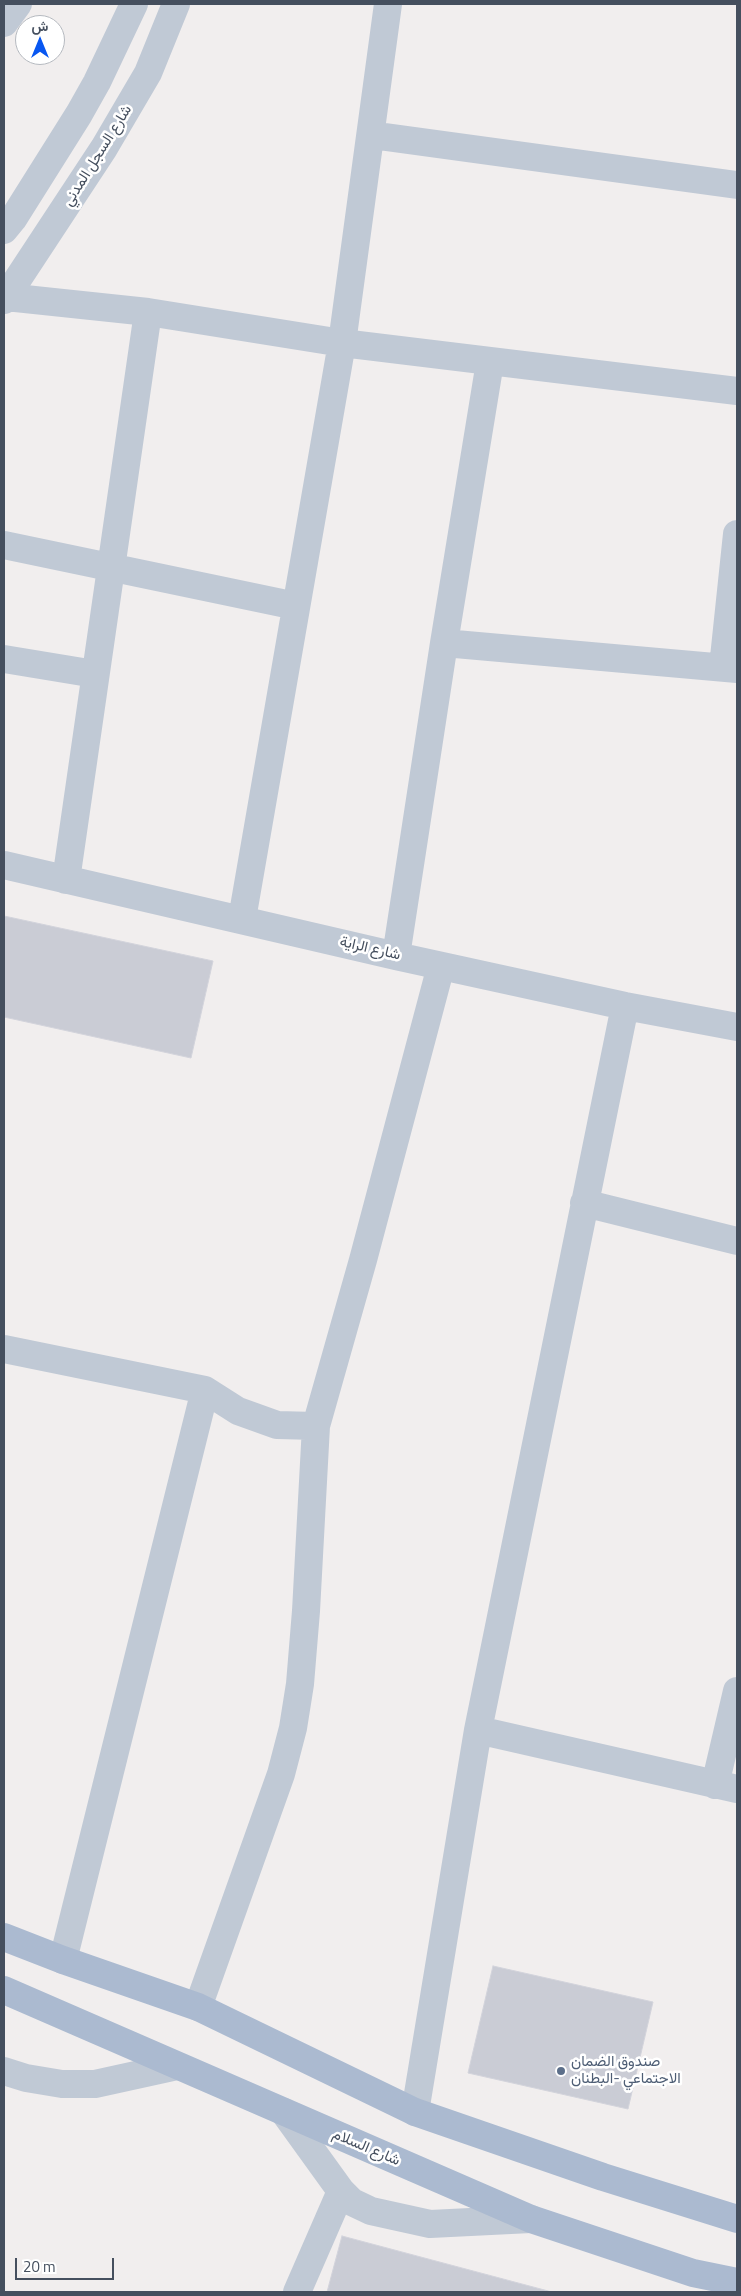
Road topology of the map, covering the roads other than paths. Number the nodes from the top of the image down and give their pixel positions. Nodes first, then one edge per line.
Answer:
1 (18, 4) edge
2 (134, 4) edge
3 (176, 4) edge
4 (388, 4) edge
5 (4, 23) edge
6 (371, 135) junction
7 (737, 185) edge
8 (4, 230) edge
9 (5, 298) edge
10 (148, 312) junction
11 (342, 343) junction
12 (490, 362) junction
13 (737, 390) edge
14 (737, 534) edge
15 (4, 546) edge
16 (111, 569) junction
17 (296, 606) junction
18 (444, 643) junction
19 (4, 659) edge
20 (730, 668) edge
21 (95, 674) junction
22 (4, 865) edge
23 (66, 880) junction
24 (242, 919) junction
25 (396, 956) junction
26 (441, 966) junction
27 (625, 1006) junction
28 (737, 1027) edge
29 (584, 1203) junction
30 (737, 1241) edge
31 (4, 1349) edge
32 (205, 1390) junction
33 (316, 1426) junction
34 (737, 1692) edge
35 (478, 1730) junction
36 (726, 1787) edge
37 (4, 1937) edge
38 (63, 1960) junction
39 (4, 1990) edge
40 (198, 2007) junction
41 (177, 2066) junction
42 (4, 2071) edge
43 (284, 2112) junction
44 (415, 2112) junction
45 (341, 2191) junction
46 (531, 2219) junction
47 (737, 2219) edge
48 (737, 2282) edge
49 (297, 2292) edge

1 - 5 street
2 - 8 street
3 - 9 street, شارع السجل المدني
4 - 6 street
6 - 7 street
6 - 11 street
9 - 10 street
10 - 11 street
10 - 16 street
11 - 12 street
11 - 17 street
12 - 13 street
12 - 18 street
14 - 20 street
15 - 16 street
16 - 17 street
16 - 21 street
17 - 24 street
18 - 20 street
18 - 25 street
19 - 21 street
21 - 23 street
22 - 23 street, شارع الراية
23 - 24 street, شارع الراية
24 - 25 street, شارع الراية
25 - 26 street, شارع الراية
26 - 27 street, شارع الراية
26 - 33 street
27 - 28 street, شارع الراية
27 - 29 street
29 - 30 street
29 - 35 street
31 - 32 street
32 - 33 street
32 - 38 street
33 - 40 street
34 - 36 street
35 - 36 street
35 - 44 street
37 - 38 main road
38 - 40 main road
39 - 41 main road, شارع السلام
40 - 44 main road
41 - 42 street
41 - 43 main road, شارع السلام
43 - 45 street
43 - 46 main road, شارع السلام
44 - 47 main road
45 - 46 street
45 - 49 street
46 - 48 main road, شارع السلام

